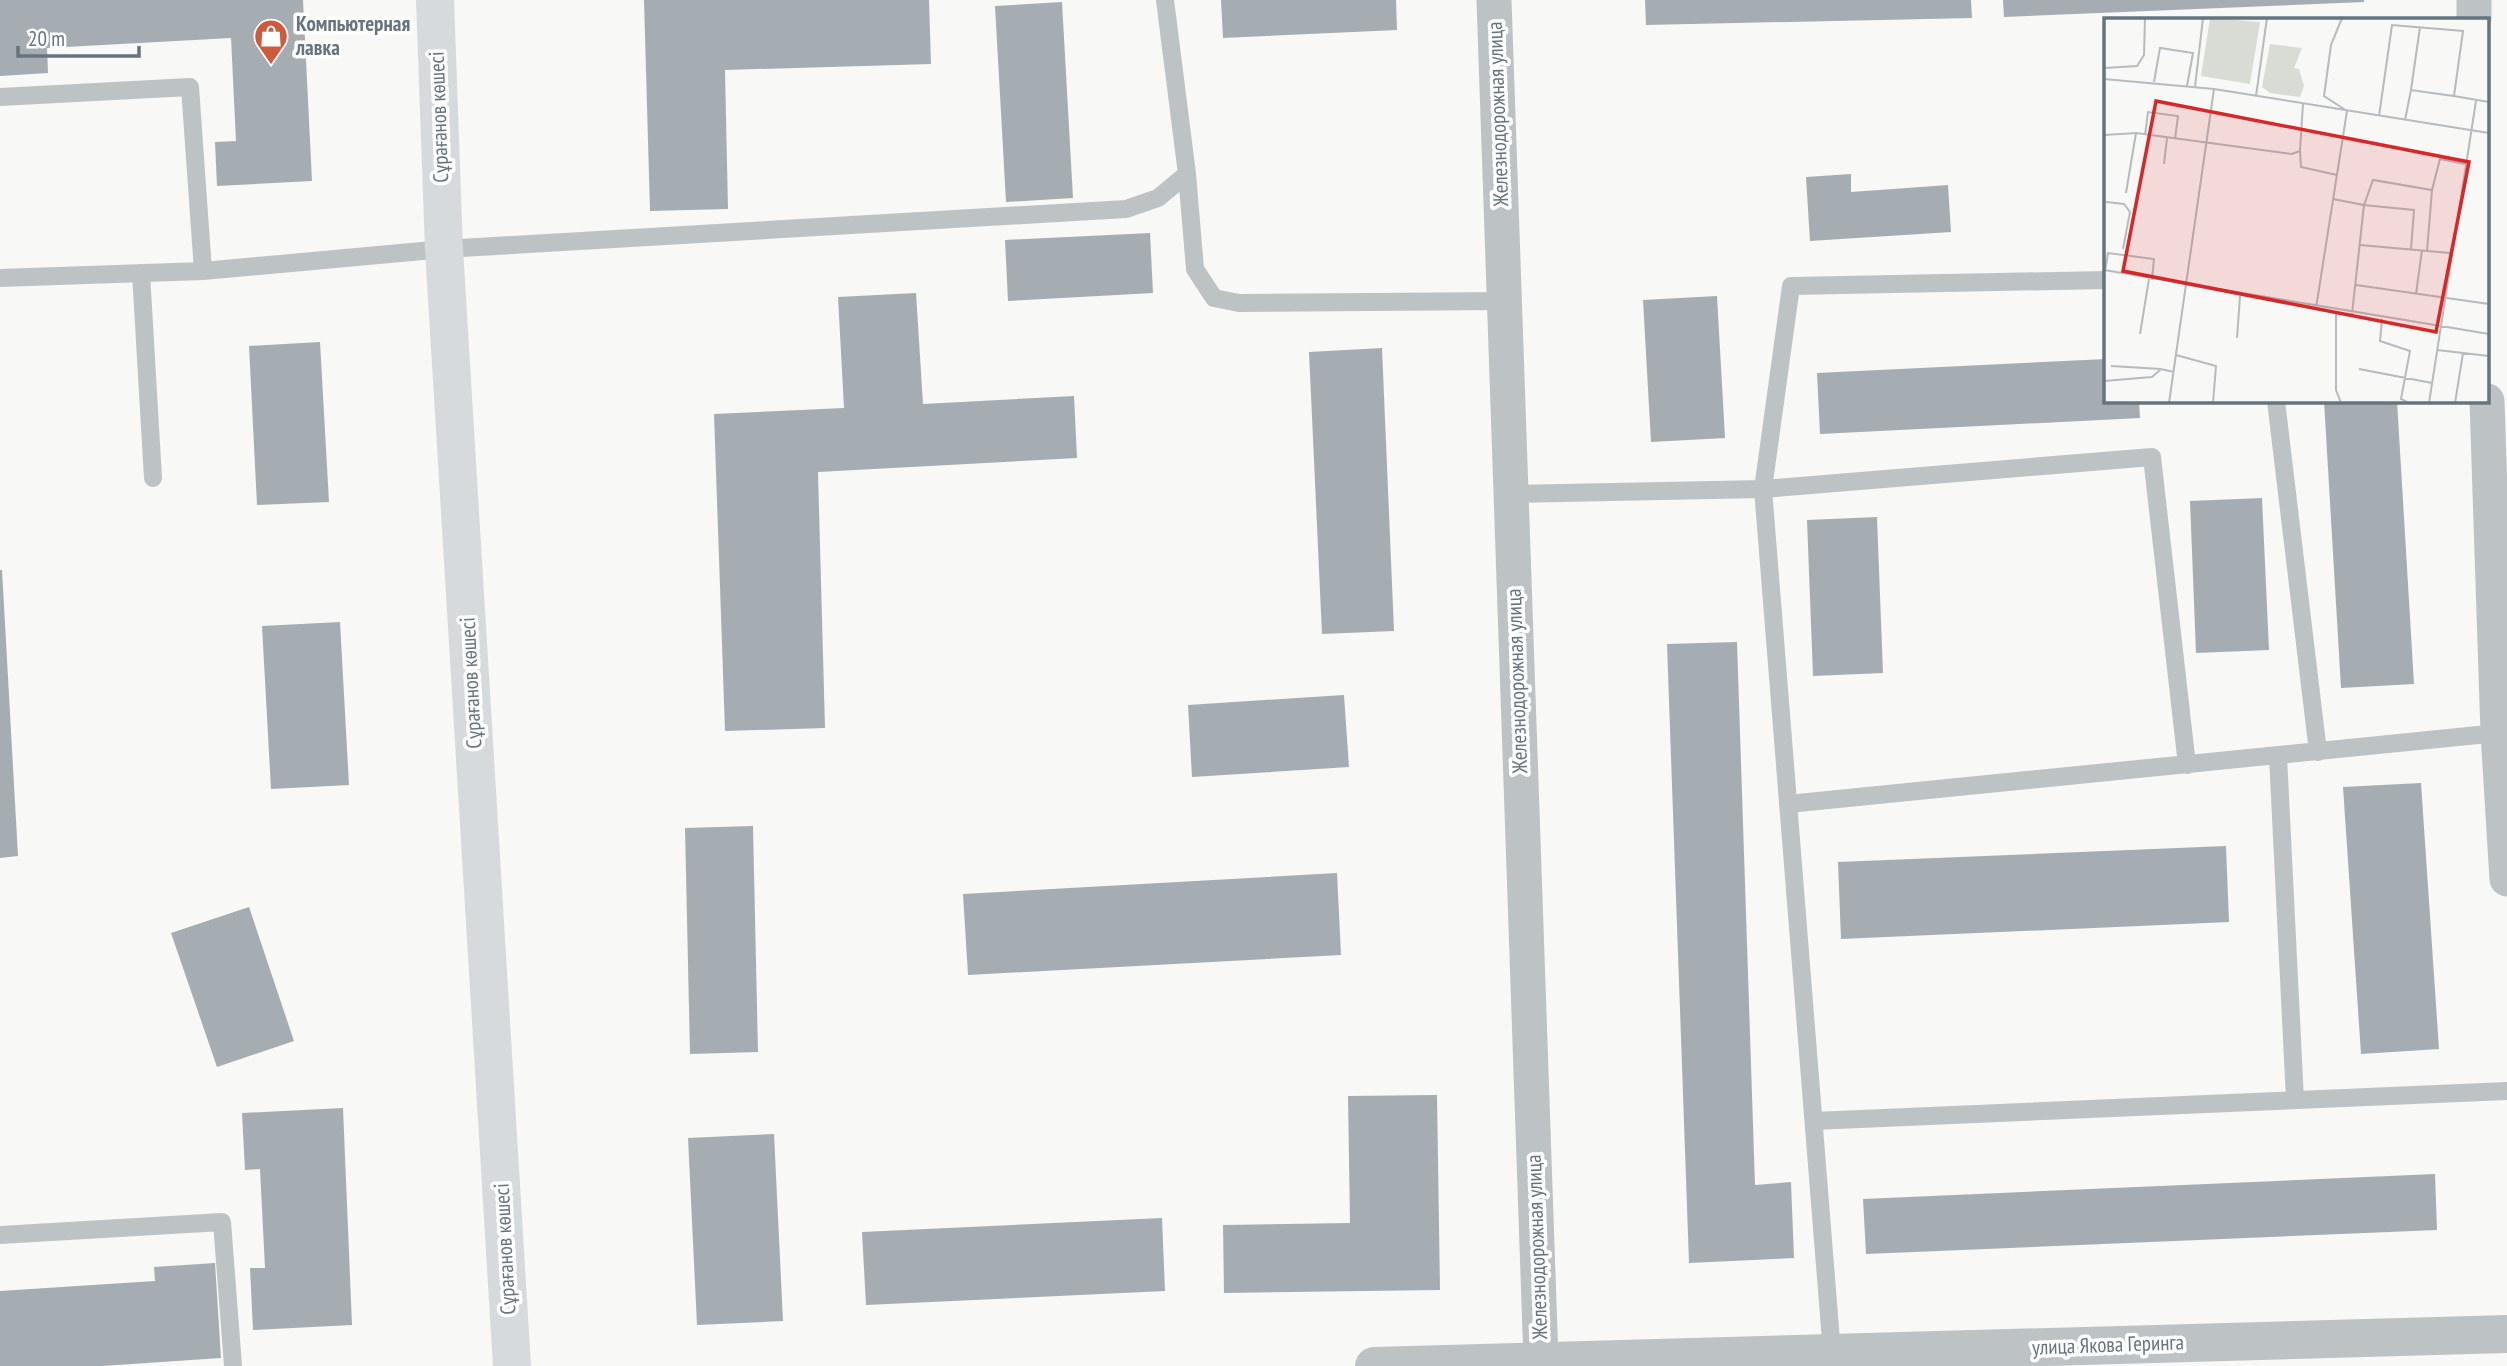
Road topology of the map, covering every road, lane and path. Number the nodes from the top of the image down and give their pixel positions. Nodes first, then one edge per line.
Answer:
1 (435, 0) edge
2 (1165, 0) edge
3 (1494, 0) edge
4 (2474, 0) edge
5 (2474, 18) edge
6 (0, 97) edge
7 (1187, 174) junction
8 (444, 248) junction
9 (203, 271) junction
10 (141, 273) junction
11 (0, 278) edge
12 (2104, 280) edge
13 (1504, 301) junction
14 (2276, 402) edge
15 (2487, 402) edge
16 (153, 478) dead end
17 (1763, 489) junction
18 (1511, 494) junction
19 (2498, 733) junction
20 (2318, 752) junction
21 (2278, 755) junction
22 (2187, 765) junction
23 (1788, 804) junction
24 (2507, 879) edge
25 (2507, 1091) edge
26 (2295, 1100) junction
27 (1814, 1121) junction
28 (0, 1235) edge
29 (2507, 1334) edge
30 (1832, 1353) junction
31 (2068, 1356) edge
32 (1541, 1361) junction
33 (1707, 1361) edge
34 (233, 1366) edge
35 (512, 1366) edge
36 (1374, 1366) edge

1 - 8 main road, Сұрағанов көшесі
2 - 7 lane
3 - 13 street, Железнодорожная улица
4 - 5 street
6 - 9 lane
7 - 8 lane
7 - 13 lane
8 - 9 lane
8 - 35 main road, Сұрағанов көшесі
9 - 10 lane
10 - 11 lane
10 - 16 lane
12 - 17 lane
13 - 18 street, Железнодорожная улица
14 - 20 lane
15 - 19 street
17 - 18 lane
17 - 22 lane
17 - 23 lane
18 - 32 street, Железнодорожная улица
19 - 20 lane
19 - 24 street
20 - 21 lane
21 - 22 lane
21 - 26 lane
22 - 23 lane
23 - 27 lane
25 - 26 lane
26 - 27 lane
27 - 30 lane
28 - 34 lane
29 - 31 street, улица Якова Геринга
30 - 31 street, улица Якова Геринга
30 - 33 street, улица Якова Геринга
32 - 33 street, улица Якова Геринга
32 - 36 street, улица Якова Геринга

